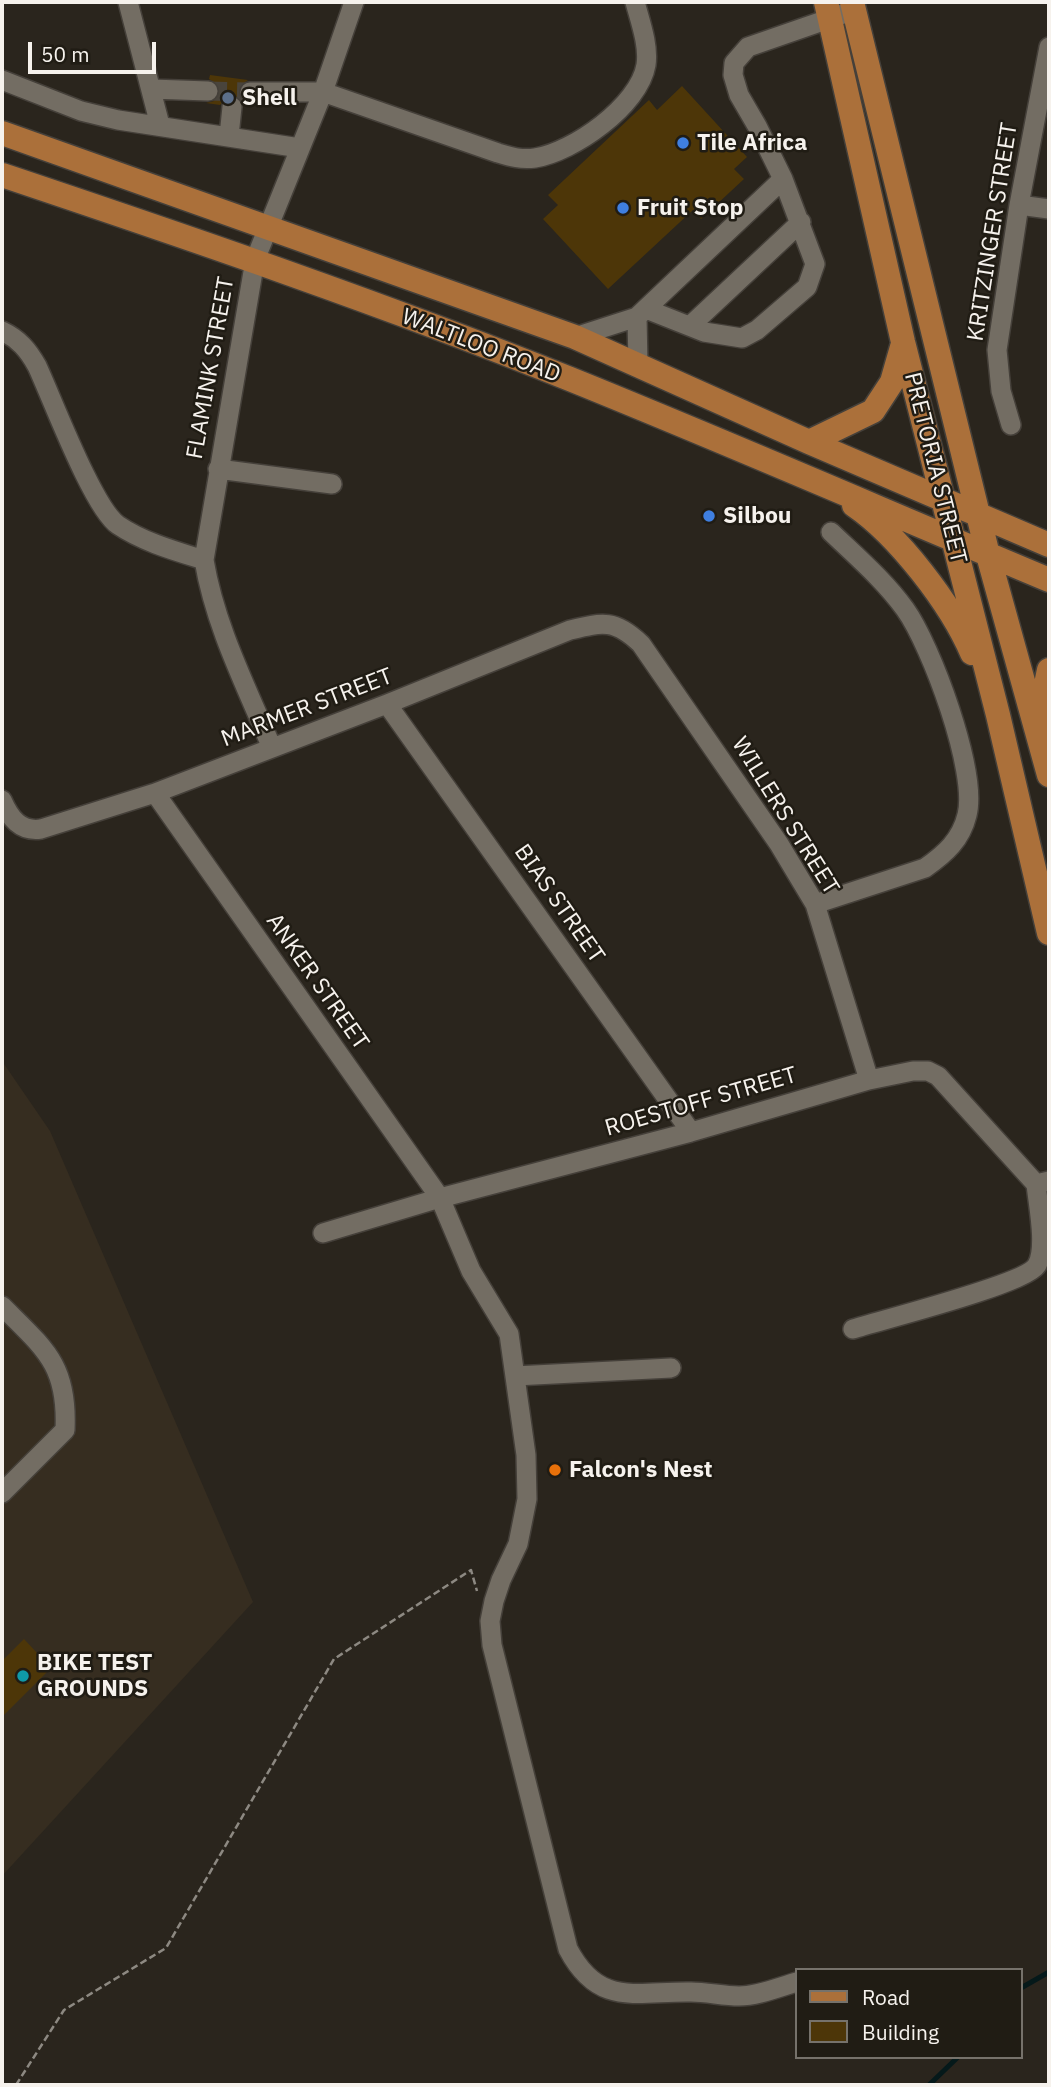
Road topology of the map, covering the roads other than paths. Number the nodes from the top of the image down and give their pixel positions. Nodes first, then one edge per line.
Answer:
1 (128, 2) edge
2 (354, 2) edge
3 (635, 2) edge
4 (853, 6) edge
5 (828, 9) edge
6 (1049, 47) edge
7 (2, 80) edge
8 (151, 89) junction
9 (208, 91) tunnel mouth
10 (250, 92) tunnel mouth
11 (324, 92) junction
12 (232, 107) dead end
13 (160, 125) junction
14 (2, 132) edge
15 (229, 136) junction
16 (300, 148) junction
17 (2, 175) edge
18 (783, 179) junction
19 (1019, 205) junction
20 (1049, 209) edge
21 (801, 222) junction
22 (267, 226) junction
23 (255, 260) junction
24 (642, 313) junction
25 (690, 326) junction
26 (2, 331) edge
27 (575, 337) junction
28 (903, 342) junction
29 (638, 365) junction
30 (1011, 425) dead end
31 (809, 442) junction
32 (218, 469) junction
33 (818, 481) junction
34 (332, 484) dead end
35 (943, 501) junction
36 (979, 516) junction
37 (831, 532) dead end
38 (953, 539) junction
39 (1049, 545) edge
40 (988, 555) junction
41 (204, 560) junction
42 (1049, 580) edge
43 (597, 623) joint
44 (1049, 670) edge
45 (387, 704) junction
46 (998, 715) junction
47 (272, 748) junction
48 (1042, 748) junction
49 (1049, 775) edge
50 (155, 793) junction
51 (2, 800) edge
52 (815, 904) junction
53 (1049, 933) edge
54 (869, 1080) junction
55 (691, 1132) junction
56 (1043, 1183) edge
57 (440, 1198) junction
58 (323, 1233) dead end
59 (2, 1307) edge
60 (853, 1329) dead end
61 (671, 1368) dead end
62 (515, 1376) junction
63 (2, 1493) edge
64 (796, 1982) edge

1 - 8 street
2 - 11 street, FLAMINK STREET
3 - 11 street
4 - 5 street
4 - 36 main road, PRETORIA STREET
5 - 18 street
5 - 28 main road, PRETORIA STREET
6 - 19 street, KRITZINGER STREET
7 - 13 street
8 - 9 street
8 - 13 street
10 - 11 street
11 - 16 street, FLAMINK STREET
12 - 15 street
13 - 15 street
14 - 22 main road, WALTLOO ROAD
15 - 16 street
16 - 22 street, FLAMINK STREET
17 - 23 main road, WALTLOO ROAD
18 - 21 street
18 - 24 street
19 - 20 street
19 - 30 street, KRITZINGER STREET
21 - 25 street
21 - 25 street
22 - 23 street, FLAMINK STREET
22 - 27 main road, WALTLOO ROAD
23 - 32 street, FLAMINK STREET
23 - 33 main road, WALTLOO ROAD
24 - 25 street
24 - 27 street
24 - 29 street
26 - 41 street
27 - 29 main road, WALTLOO ROAD
28 - 31 main road
28 - 35 main road, PRETORIA STREET
29 - 31 main road, WALTLOO ROAD
31 - 35 main road, WALTLOO ROAD
32 - 34 street
32 - 41 street, FLAMINK STREET
33 - 38 main road, WALTLOO ROAD
33 - 46 main road
35 - 36 main road, WALTLOO ROAD
35 - 38 main road, PRETORIA STREET
36 - 39 main road, WALTLOO ROAD
36 - 40 main road, PRETORIA STREET
37 - 52 street
38 - 40 main road, WALTLOO ROAD
38 - 46 main road, PRETORIA STREET
40 - 42 main road, WALTLOO ROAD
40 - 48 main road, PRETORIA STREET
41 - 47 street, FLAMINK STREET
43 - 45 street, MARMER STREET
43 - 52 street, WILLERS STREET
44 - 48 main road
45 - 47 street, MARMER STREET
45 - 55 street, BIAS STREET
46 - 53 main road, PRETORIA STREET
47 - 50 street, MARMER STREET
48 - 49 main road, PRETORIA STREET
50 - 51 street, MARMER STREET
50 - 57 street, ANKER STREET
52 - 54 street, WILLERS STREET
54 - 55 street, ROESTOFF STREET
54 - 56 street, ROESTOFF STREET
55 - 57 street, ROESTOFF STREET
56 - 60 street
57 - 58 street, ROESTOFF STREET
57 - 62 street, ANKER STREET
59 - 63 street
61 - 62 street
62 - 64 street, ANKER STREET

